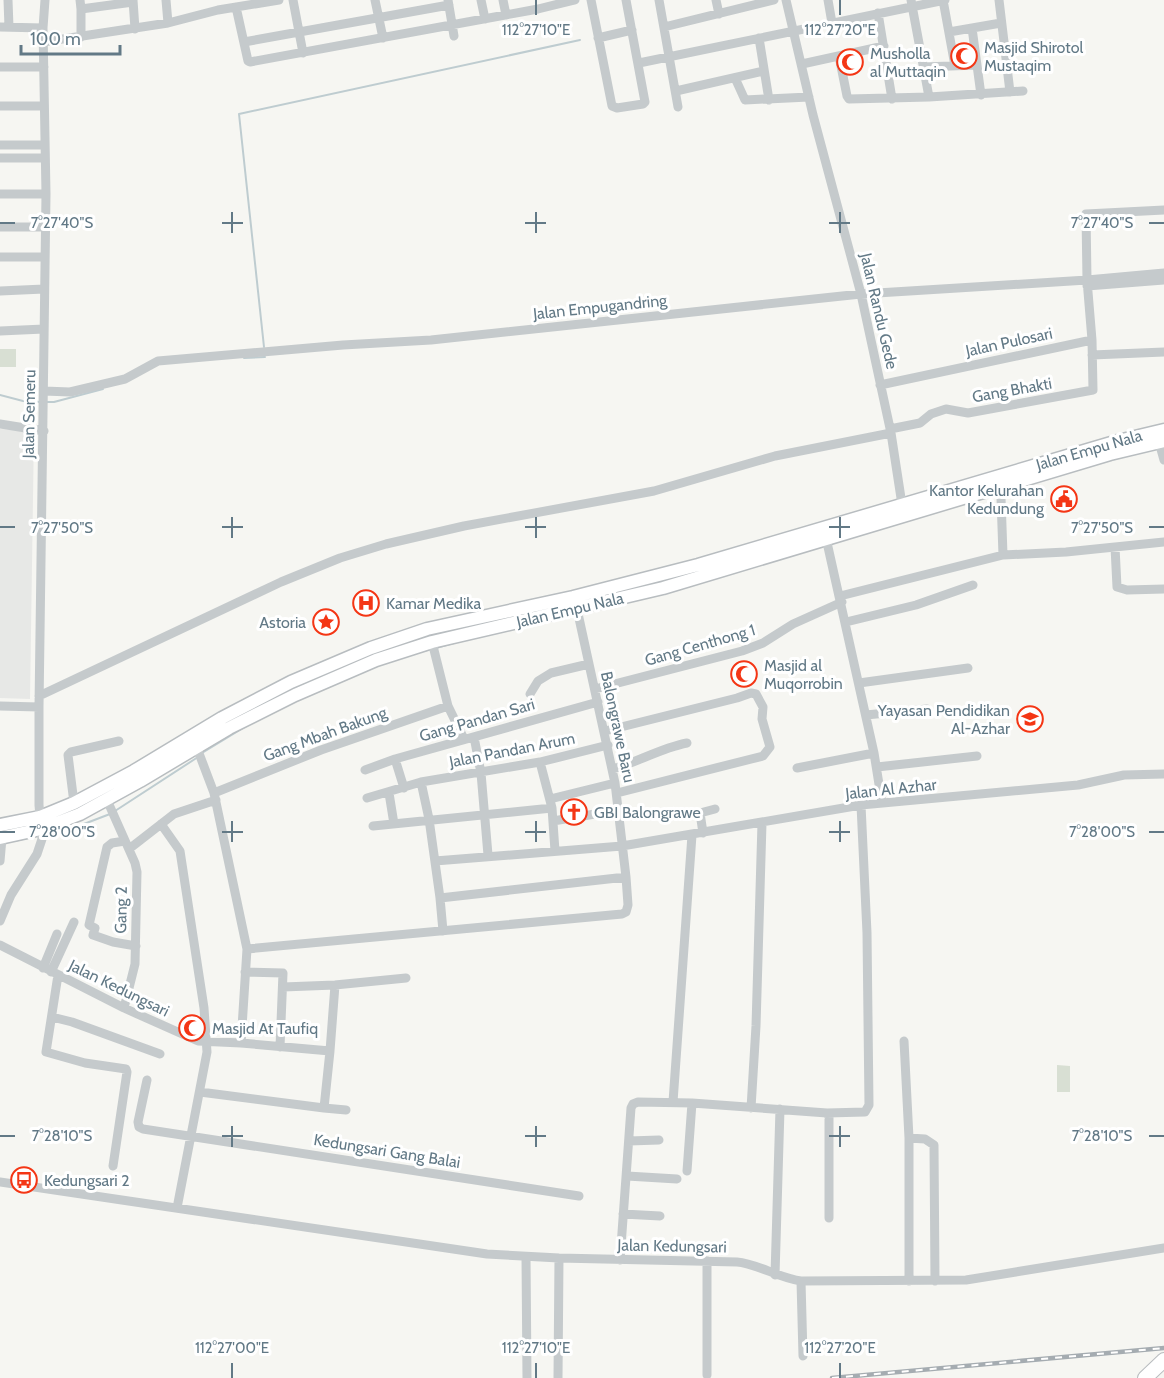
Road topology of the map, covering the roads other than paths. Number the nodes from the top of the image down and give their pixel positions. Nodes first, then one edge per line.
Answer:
1 (8, 0) edge
2 (45, 0) edge
3 (166, 0) edge
4 (218, 0) edge
5 (279, 0) edge
6 (293, 0) edge
7 (375, 0) edge
8 (481, 0) edge
9 (503, 0) edge
10 (524, 0) edge
11 (591, 0) edge
12 (626, 0) edge
13 (659, 0) edge
14 (716, 0) edge
15 (774, 0) edge
16 (786, 0) edge
17 (828, 0) edge
18 (944, 0) edge
19 (999, 0) edge
20 (133, 1) edge
21 (569, 1) edge
22 (263, 2) edge
23 (448, 3) edge
24 (546, 3) edge
25 (750, 3) edge
26 (912, 3) edge
27 (81, 4) edge
28 (236, 8) junction
29 (218, 10) junction
30 (525, 11) junction
31 (878, 13) junction
32 (718, 14) junction
33 (506, 15) junction
34 (378, 18) junction
35 (485, 19) junction
36 (168, 23) junction
37 (832, 23) junction
38 (1001, 23) junction
39 (452, 24) junction
40 (5, 27) edge
41 (664, 27) junction
42 (43, 28) junction
43 (135, 28) junction
44 (972, 28) junction
45 (632, 30) junction
46 (794, 30) junction
47 (300, 32) junction
48 (949, 32) junction
49 (454, 36) dead end
50 (81, 37) junction
51 (383, 38) junction
52 (598, 38) junction
53 (759, 38) junction
54 (43, 42) junction
55 (244, 42) junction
56 (884, 46) junction
57 (303, 53) junction
58 (669, 56) junction
59 (839, 56) junction
60 (639, 63) junction
61 (802, 64) junction
62 (977, 65) junction
63 (955, 66) junction
64 (0, 67) edge
65 (44, 67) junction
66 (924, 67) junction
67 (764, 72) junction
68 (735, 78) junction
69 (676, 91) junction
70 (1023, 91) dead end
71 (1010, 92) junction
72 (981, 95) junction
73 (928, 97) junction
74 (808, 98) junction
75 (892, 99) junction
76 (769, 100) junction
77 (0, 106) edge
78 (44, 106) junction
79 (678, 107) dead end
80 (0, 145) edge
81 (29, 145) junction
82 (45, 145) junction
83 (0, 158) edge
84 (29, 158) junction
85 (45, 158) junction
86 (0, 194) edge
87 (46, 194) junction
88 (1164, 210) edge
89 (0, 226) edge
90 (45, 226) junction
91 (0, 257) edge
92 (45, 257) junction
93 (1164, 273) edge
94 (1148, 279) junction
95 (1164, 280) edge
96 (1087, 284) junction
97 (44, 289) junction
98 (0, 291) edge
99 (862, 297) junction
100 (44, 329) junction
101 (0, 331) edge
102 (1092, 340) junction
103 (1164, 352) edge
104 (1092, 356) junction
105 (880, 385) junction
106 (44, 396) junction
107 (0, 424) edge
108 (1164, 430) edge
109 (891, 431) junction
110 (44, 432) junction
111 (1125, 445) junction
112 (1162, 449) edge
113 (1001, 498) dead end
114 (903, 510) junction
115 (827, 542) junction
116 (1164, 542) edge
117 (1114, 547) junction
118 (1003, 555) junction
119 (973, 585) dead end
120 (1164, 589) edge
121 (841, 599) junction
122 (578, 612) junction
123 (846, 622) junction
124 (433, 646) junction
125 (589, 664) junction
126 (968, 668) dead end
127 (859, 683) junction
128 (595, 689) junction
129 (530, 694) dead end
130 (39, 696) junction
131 (598, 702) junction
132 (0, 706) edge
133 (448, 706) junction
134 (39, 707) junction
135 (927, 710) dead end
136 (866, 715) junction
137 (226, 723) junction
138 (605, 731) junction
139 (474, 737) junction
140 (464, 740) junction
141 (119, 741) dead end
142 (687, 743) dead end
143 (608, 745) junction
144 (199, 752) junction
145 (874, 753) junction
146 (977, 756) dead end
147 (395, 759) junction
148 (540, 762) junction
149 (877, 767) junction
150 (797, 768) dead end
151 (365, 770) dead end
152 (613, 770) junction
153 (481, 773) junction
154 (1164, 774) edge
155 (421, 782) junction
156 (615, 783) junction
157 (404, 788) junction
158 (389, 793) junction
159 (617, 793) junction
160 (215, 796) junction
161 (367, 798) dead end
162 (74, 803) junction
163 (551, 803) junction
164 (882, 803) junction
165 (861, 806) junction
166 (110, 809) junction
167 (715, 809) dead end
168 (619, 810) junction
169 (486, 813) junction
170 (429, 819) junction
171 (553, 821) junction
172 (762, 823) junction
173 (160, 824) junction
174 (394, 824) junction
175 (0, 825) edge
176 (373, 826) dead end
177 (41, 829) junction
178 (703, 833) junction
179 (692, 835) junction
180 (1, 838) edge
181 (127, 845) junction
182 (622, 846) junction
183 (555, 851) junction
184 (489, 855) junction
185 (0, 861) edge
186 (435, 861) junction
187 (626, 877) junction
188 (440, 898) junction
189 (2, 909) edge
190 (0, 921) edge
191 (74, 922) dead end
192 (443, 931) junction
193 (57, 934) dead end
194 (0, 945) edge
195 (136, 946) junction
196 (247, 949) junction
197 (51, 971) junction
198 (245, 972) junction
199 (406, 978) dead end
200 (335, 985) junction
201 (283, 987) junction
202 (124, 1008) junction
203 (52, 1017) junction
204 (904, 1041) dead end
205 (205, 1042) junction
206 (241, 1044) junction
207 (280, 1047) junction
208 (330, 1051) junction
209 (160, 1054) dead end
210 (147, 1080) dead end
211 (200, 1092) junction
212 (673, 1102) junction
213 (692, 1103) junction
214 (324, 1108) junction
215 (751, 1108) junction
216 (780, 1109) junction
217 (346, 1110) dead end
218 (827, 1113) junction
219 (191, 1135) junction
220 (909, 1138) junction
221 (659, 1140) dead end
222 (629, 1141) junction
223 (113, 1166) dead end
224 (687, 1171) dead end
225 (627, 1176) junction
226 (677, 1179) dead end
227 (0, 1182) edge
228 (579, 1196) dead end
229 (177, 1208) junction
230 (623, 1214) junction
231 (660, 1216) dead end
232 (829, 1218) dead end
233 (1164, 1248) edge
234 (526, 1257) junction
235 (558, 1258) junction
236 (620, 1260) junction
237 (708, 1261) junction
238 (775, 1275) junction
239 (801, 1281) junction
240 (909, 1281) junction
241 (935, 1281) junction
242 (802, 1356) dead end
243 (1164, 1360) edge
244 (707, 1375) dead end
245 (527, 1378) edge
246 (558, 1378) edge
247 (1144, 1378) edge

1 - 40 street
2 - 42 street, Jalan Semeru
3 - 36 street
4 - 29 street
5 - 22 street
6 - 47 street
7 - 34 street
8 - 35 street
9 - 33 street
10 - 30 street
11 - 52 street
12 - 45 street
13 - 41 street
14 - 32 street
15 - 25 street
16 - 46 street, Jalan Randu Gede
17 - 37 street
18 - 26 street
18 - 48 street
19 - 38 street
20 - 27 street
20 - 43 street
21 - 24 street
22 - 28 street
23 - 34 street
23 - 39 street
24 - 30 street
25 - 32 street
26 - 31 street
26 - 66 street
27 - 50 street
28 - 29 street
28 - 55 street
29 - 36 street
30 - 33 street
31 - 37 street
31 - 56 street
32 - 41 street
33 - 35 street
34 - 47 street
34 - 51 street
35 - 39 street
36 - 43 street
37 - 46 street
38 - 44 street
38 - 71 street
39 - 49 street
39 - 51 street
40 - 42 street
41 - 58 street
42 - 54 street, Jalan Semeru
43 - 50 street
44 - 48 street
44 - 62 street
45 - 52 street
45 - 60 street
46 - 53 street
46 - 61 street, Jalan Randu Gede
47 - 55 street
47 - 57 street
48 - 63 street
50 - 54 street
51 - 57 street
52 - 60 street
53 - 58 street
53 - 67 street
54 - 65 street, Jalan Semeru
55 - 57 street
56 - 59 street
56 - 75 street
58 - 60 street
58 - 69 street
59 - 61 street
59 - 75 street
61 - 74 street, Jalan Randu Gede
62 - 63 street
62 - 72 street
63 - 66 street
64 - 65 street
65 - 78 street, Jalan Semeru
66 - 73 street
67 - 68 street
67 - 76 street
68 - 69 street
68 - 76 street
69 - 79 street
70 - 71 street
71 - 72 street
72 - 73 street
73 - 75 street
74 - 76 street
74 - 99 street, Jalan Randu Gede
77 - 78 street
78 - 82 street, Jalan Semeru
80 - 81 street
81 - 82 street
81 - 84 street
82 - 85 street, Jalan Semeru
83 - 84 street
84 - 85 street
85 - 87 street, Jalan Semeru
86 - 87 street
87 - 90 street, Jalan Semeru
88 - 96 street
89 - 90 street
90 - 92 street, Jalan Semeru
91 - 92 street
92 - 97 street, Jalan Semeru
93 - 94 street
94 - 95 street
94 - 96 street, Jalan Empugandring
96 - 99 street, Jalan Empugandring
96 - 102 street
97 - 98 street
97 - 100 street, Jalan Semeru
99 - 105 street, Jalan Randu Gede
99 - 106 street, Jalan Empugandring
100 - 101 street
100 - 106 street, Jalan Semeru
102 - 104 street, Gang Bhakti
102 - 105 street, Jalan Pulosari
103 - 104 street
104 - 109 street, Gang Bhakti
105 - 109 street, Jalan Randu Gede
106 - 110 street, Jalan Semeru
107 - 110 street
108 - 111 main road, Jalan Empu Nala
109 - 114 street, Jalan Randu Gede
109 - 130 street
110 - 130 street, Jalan Semeru
111 - 112 main road, Jalan Empu Nala
111 - 114 main road, Jalan Empu Nala
113 - 118 street
114 - 115 main road, Jalan Empu Nala
114 - 137 main road, Jalan Empu Nala
115 - 121 street
115 - 122 main road, Jalan Empu Nala
116 - 117 street, Gang Centhong 1
117 - 118 street, Gang Centhong 1
117 - 120 street
118 - 121 street, Gang Centhong 1
119 - 123 street
121 - 123 street
121 - 128 street, Gang Centhong 1
122 - 124 main road, Jalan Empu Nala
122 - 125 street, Balongrawe Baru
123 - 127 street
124 - 133 street
124 - 137 main road, Jalan Empu Nala
125 - 128 street, Balongrawe Baru
125 - 129 street
126 - 127 street
127 - 136 street
128 - 131 street, Balongrawe Baru
130 - 134 street, Jalan Semeru
131 - 138 street, Balongrawe Baru
131 - 139 street, Gang Pandan Sari
132 - 134 street
133 - 140 street
133 - 160 street, Gang Mbah Bakung
134 - 177 street, Jalan Semeru
135 - 136 street
136 - 145 street
137 - 144 main road, Jalan Empu Nala
137 - 162 main road, Jalan Empu Nala
138 - 143 street, Balongrawe Baru
138 - 159 street
139 - 140 street, Gang Pandan Sari
139 - 153 street
140 - 147 street, Gang Pandan Sari
141 - 162 street
142 - 152 street
143 - 148 street, Jalan Pandan Arum
143 - 152 street, Balongrawe Baru
144 - 160 street
144 - 166 main road, Jalan Empu Nala
145 - 149 street
145 - 150 street
146 - 149 street
147 - 151 street, Gang Pandan Sari
147 - 157 street
148 - 153 street, Jalan Pandan Arum
148 - 163 street
149 - 164 street
152 - 156 street, Balongrawe Baru
153 - 155 street, Jalan Pandan Arum
153 - 169 street
154 - 164 street, Jalan Al Azhar
155 - 157 street, Jalan Pandan Arum
155 - 170 street
156 - 159 street, Balongrawe Baru
156 - 163 street
157 - 158 street, Jalan Pandan Arum
158 - 161 street, Jalan Pandan Arum
158 - 174 street
159 - 168 street, Balongrawe Baru
160 - 173 street, Gang Mbah Bakung
160 - 196 street
162 - 177 main road, Jalan Empu Nala
163 - 169 street
163 - 171 street
164 - 165 street, Jalan Al Azhar
165 - 172 street, Jalan Al Azhar
165 - 218 street
166 - 177 main road, Jalan Empu Nala
166 - 181 street, Gang 2
167 - 178 street
168 - 171 street
168 - 182 street, Balongrawe Baru
169 - 170 street
169 - 184 street
170 - 174 street
170 - 186 street
171 - 183 street
172 - 178 street, Jalan Al Azhar
172 - 215 street
173 - 181 street, Gang Mbah Bakung
173 - 205 street
174 - 176 street
175 - 177 main road, Jalan Empu Nala
177 - 180 main road, Jalan Empu Nala
177 - 189 street
178 - 179 street, Jalan Al Azhar
179 - 182 street, Jalan Al Azhar
179 - 212 street
180 - 185 street
181 - 195 street, Gang 2
181 - 195 street, Gang Mbah Bakung
182 - 183 street, Jalan Al Azhar
182 - 187 street, Balongrawe Baru
183 - 184 street, Jalan Al Azhar
184 - 186 street, Jalan Al Azhar
186 - 188 street
187 - 188 street
187 - 192 street, Balongrawe Baru
188 - 192 street
189 - 190 street
191 - 197 street
192 - 196 street
193 - 197 street
194 - 197 street, Jalan Kedungsari
195 - 202 street, Gang 2
196 - 198 street
197 - 202 street, Jalan Kedungsari
197 - 203 street
198 - 201 street
198 - 206 street
199 - 200 street
200 - 201 street
200 - 208 street
201 - 207 street
202 - 205 street, Jalan Kedungsari
203 - 209 street
203 - 223 street
204 - 220 street
205 - 206 street, Jalan Kedungsari
205 - 211 street
206 - 207 street, Jalan Kedungsari
207 - 208 street, Jalan Kedungsari
208 - 214 street
210 - 219 street, Kedungsari Gang Balai
211 - 214 street
211 - 219 street
212 - 213 street
212 - 222 street
213 - 215 street
213 - 224 street
214 - 217 street
215 - 216 street
216 - 218 street
216 - 238 street
218 - 232 street
219 - 228 street, Kedungsari Gang Balai
219 - 229 street
220 - 240 street
220 - 241 street
221 - 222 street
222 - 225 street
225 - 226 street
225 - 230 street
227 - 229 street, Jalan Kedungsari
229 - 234 street, Jalan Kedungsari
230 - 231 street
230 - 236 street
233 - 241 street, Jalan Kedungsari
234 - 235 street, Jalan Kedungsari
234 - 245 street
235 - 236 street, Jalan Kedungsari
235 - 246 street
236 - 237 street, Jalan Kedungsari
237 - 238 street, Jalan Kedungsari
237 - 244 street
238 - 239 street, Jalan Kedungsari
239 - 240 street, Jalan Kedungsari
239 - 242 street
240 - 241 street, Jalan Kedungsari
243 - 247 highway

